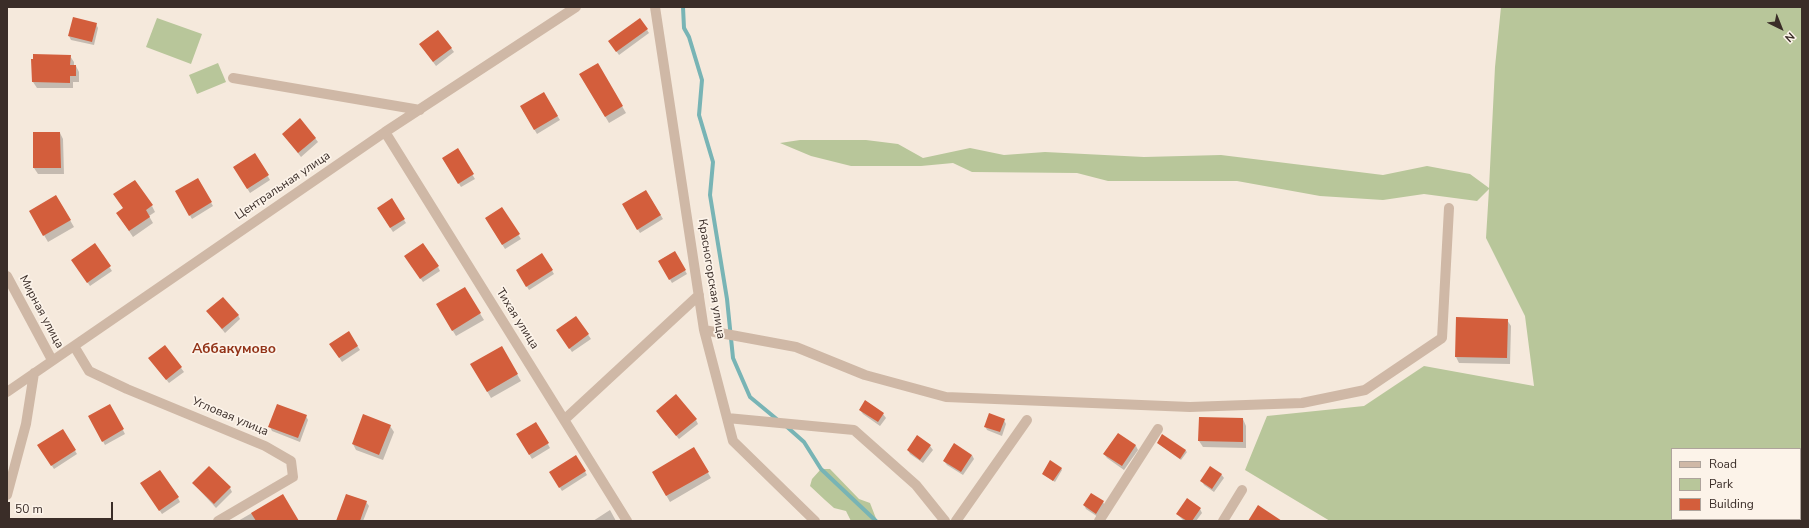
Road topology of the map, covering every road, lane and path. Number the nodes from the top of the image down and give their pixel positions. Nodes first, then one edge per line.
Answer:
1 (576, 7) edge
2 (655, 7) edge
3 (233, 78) dead end
4 (420, 110) junction
5 (385, 132) junction
6 (1449, 208) dead end
7 (7, 276) edge
8 (699, 295) junction
9 (704, 330) junction
10 (74, 346) junction
11 (52, 360) junction
12 (34, 373) junction
13 (7, 392) edge
14 (727, 418) junction
15 (564, 420) junction
16 (1027, 420) dead end
17 (1158, 429) dead end
18 (1242, 490) dead end
19 (7, 495) edge
20 (218, 521) edge
21 (627, 521) edge
22 (815, 521) edge
23 (945, 521) edge
24 (956, 521) edge
25 (1099, 521) edge
26 (1223, 521) edge

1 - 4 street, Центральная улица
2 - 8 street, Красногорская улица
3 - 4 street
4 - 5 street, Центральная улица
5 - 10 street, Центральная улица
5 - 15 street, Тихая улица
6 - 9 street
7 - 11 street, Мирная улица
8 - 9 street, Красногорская улица
8 - 15 street
9 - 14 street, Красногорская улица
10 - 11 street, Центральная улица
10 - 20 street, Угловая улица
11 - 12 street, Центральная улица
12 - 13 street, Центральная улица
12 - 19 street
14 - 22 street, Красногорская улица
14 - 23 street
15 - 21 street, Тихая улица
16 - 24 street
17 - 25 street
18 - 26 street

